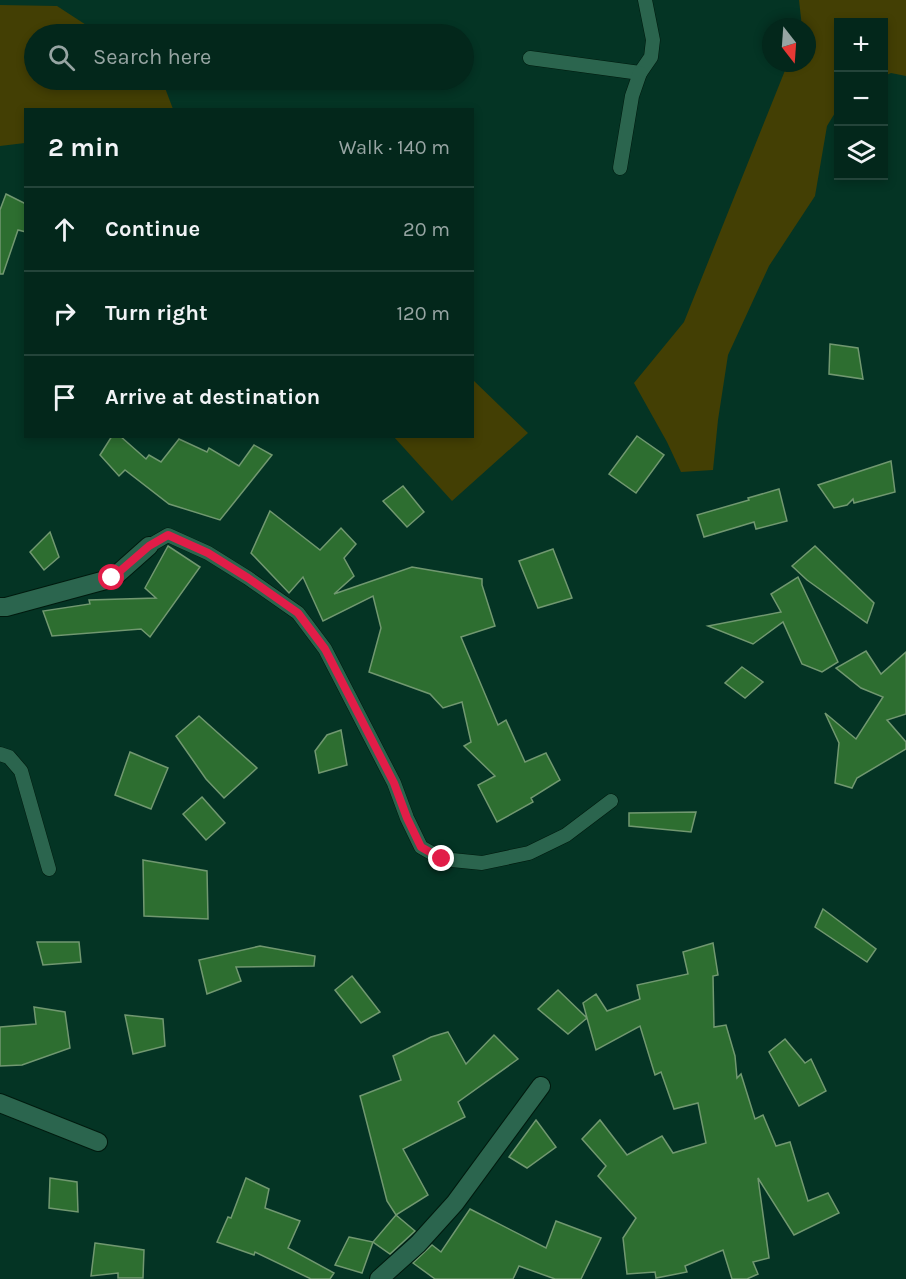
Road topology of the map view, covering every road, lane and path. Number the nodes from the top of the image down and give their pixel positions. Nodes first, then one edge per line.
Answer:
1 (645, 0) edge
2 (530, 58) dead end
3 (640, 73) junction
4 (620, 168) dead end
5 (149, 546) joint
6 (0, 607) edge
7 (0, 754) edge
8 (611, 801) dead end
9 (49, 869) dead end
10 (542, 1086) dead end
11 (0, 1103) edge
12 (98, 1142) dead end
13 (379, 1279) edge

1 - 3 lane
2 - 3 lane
3 - 4 lane
5 - 6 street
5 - 8 lane
7 - 9 lane
10 - 13 street
11 - 12 street

